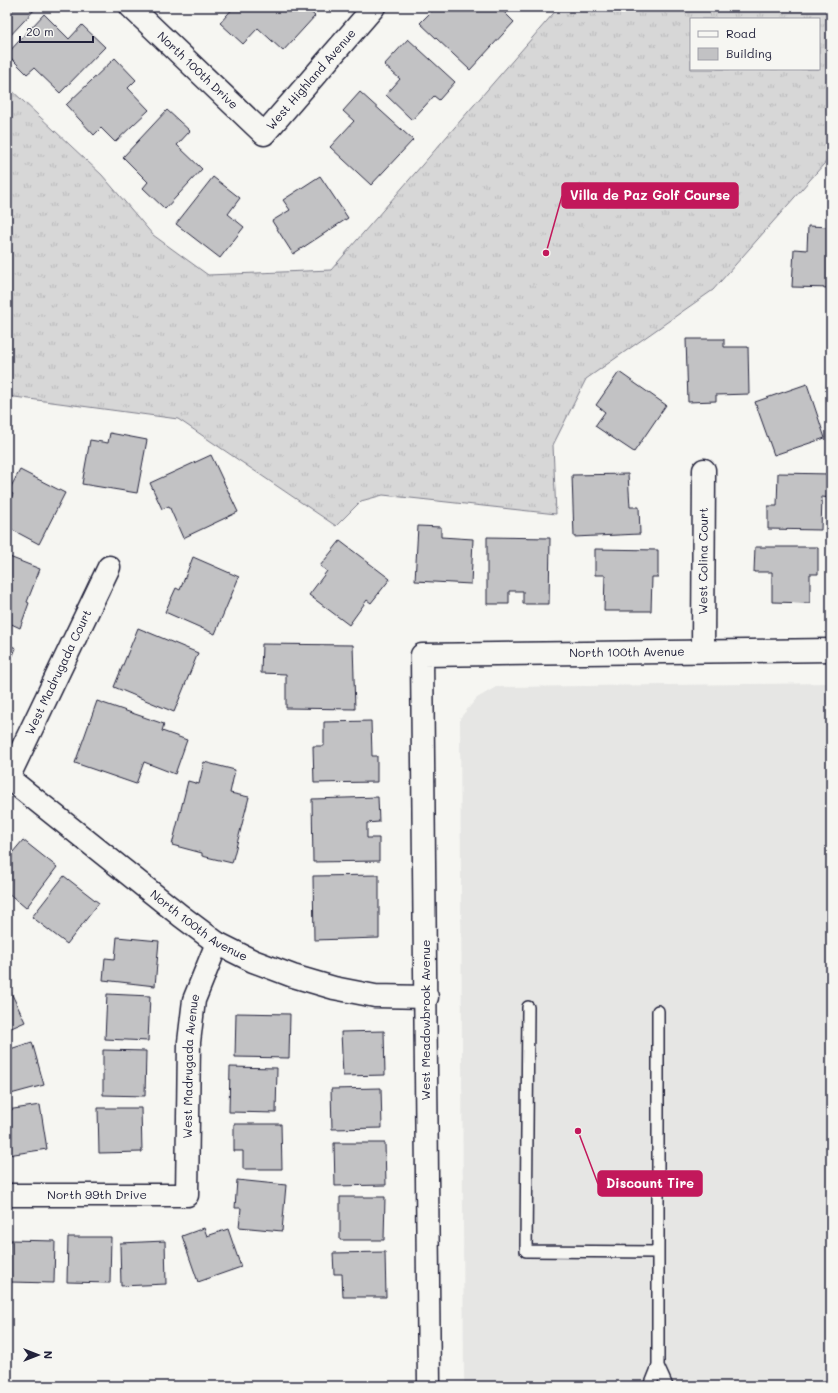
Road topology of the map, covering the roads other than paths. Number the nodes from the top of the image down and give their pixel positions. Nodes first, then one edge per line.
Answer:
1 (131, 7) edge
2 (374, 7) edge
3 (264, 134) joint
4 (704, 470) dead end
5 (109, 567) dead end
6 (831, 650) edge
7 (703, 652) junction
8 (422, 655) joint
9 (8, 777) edge
10 (218, 943) junction
11 (427, 997) junction
12 (528, 1007) dead end
13 (658, 1011) dead end
14 (7, 1195) edge
15 (187, 1195) joint
16 (658, 1252) junction
17 (658, 1366) junction
18 (429, 1386) edge
19 (650, 1386) edge
20 (667, 1386) edge

1 - 3 street, North 100th Drive
2 - 3 street, West Highland Avenue
4 - 7 street, West Colina Court
5 - 9 street, West Madrugada Court
6 - 7 street, North 100th Avenue
7 - 8 street, North 100th Avenue
8 - 11 street, West Meadowbrook Avenue
9 - 10 street, North 100th Avenue
10 - 11 street, North 100th Avenue
10 - 15 street, West Madrugada Avenue
11 - 18 street, West Meadowbrook Avenue
12 - 16 lane
13 - 16 lane
14 - 15 street, North 99th Drive
16 - 17 lane
17 - 19 lane
17 - 20 lane

